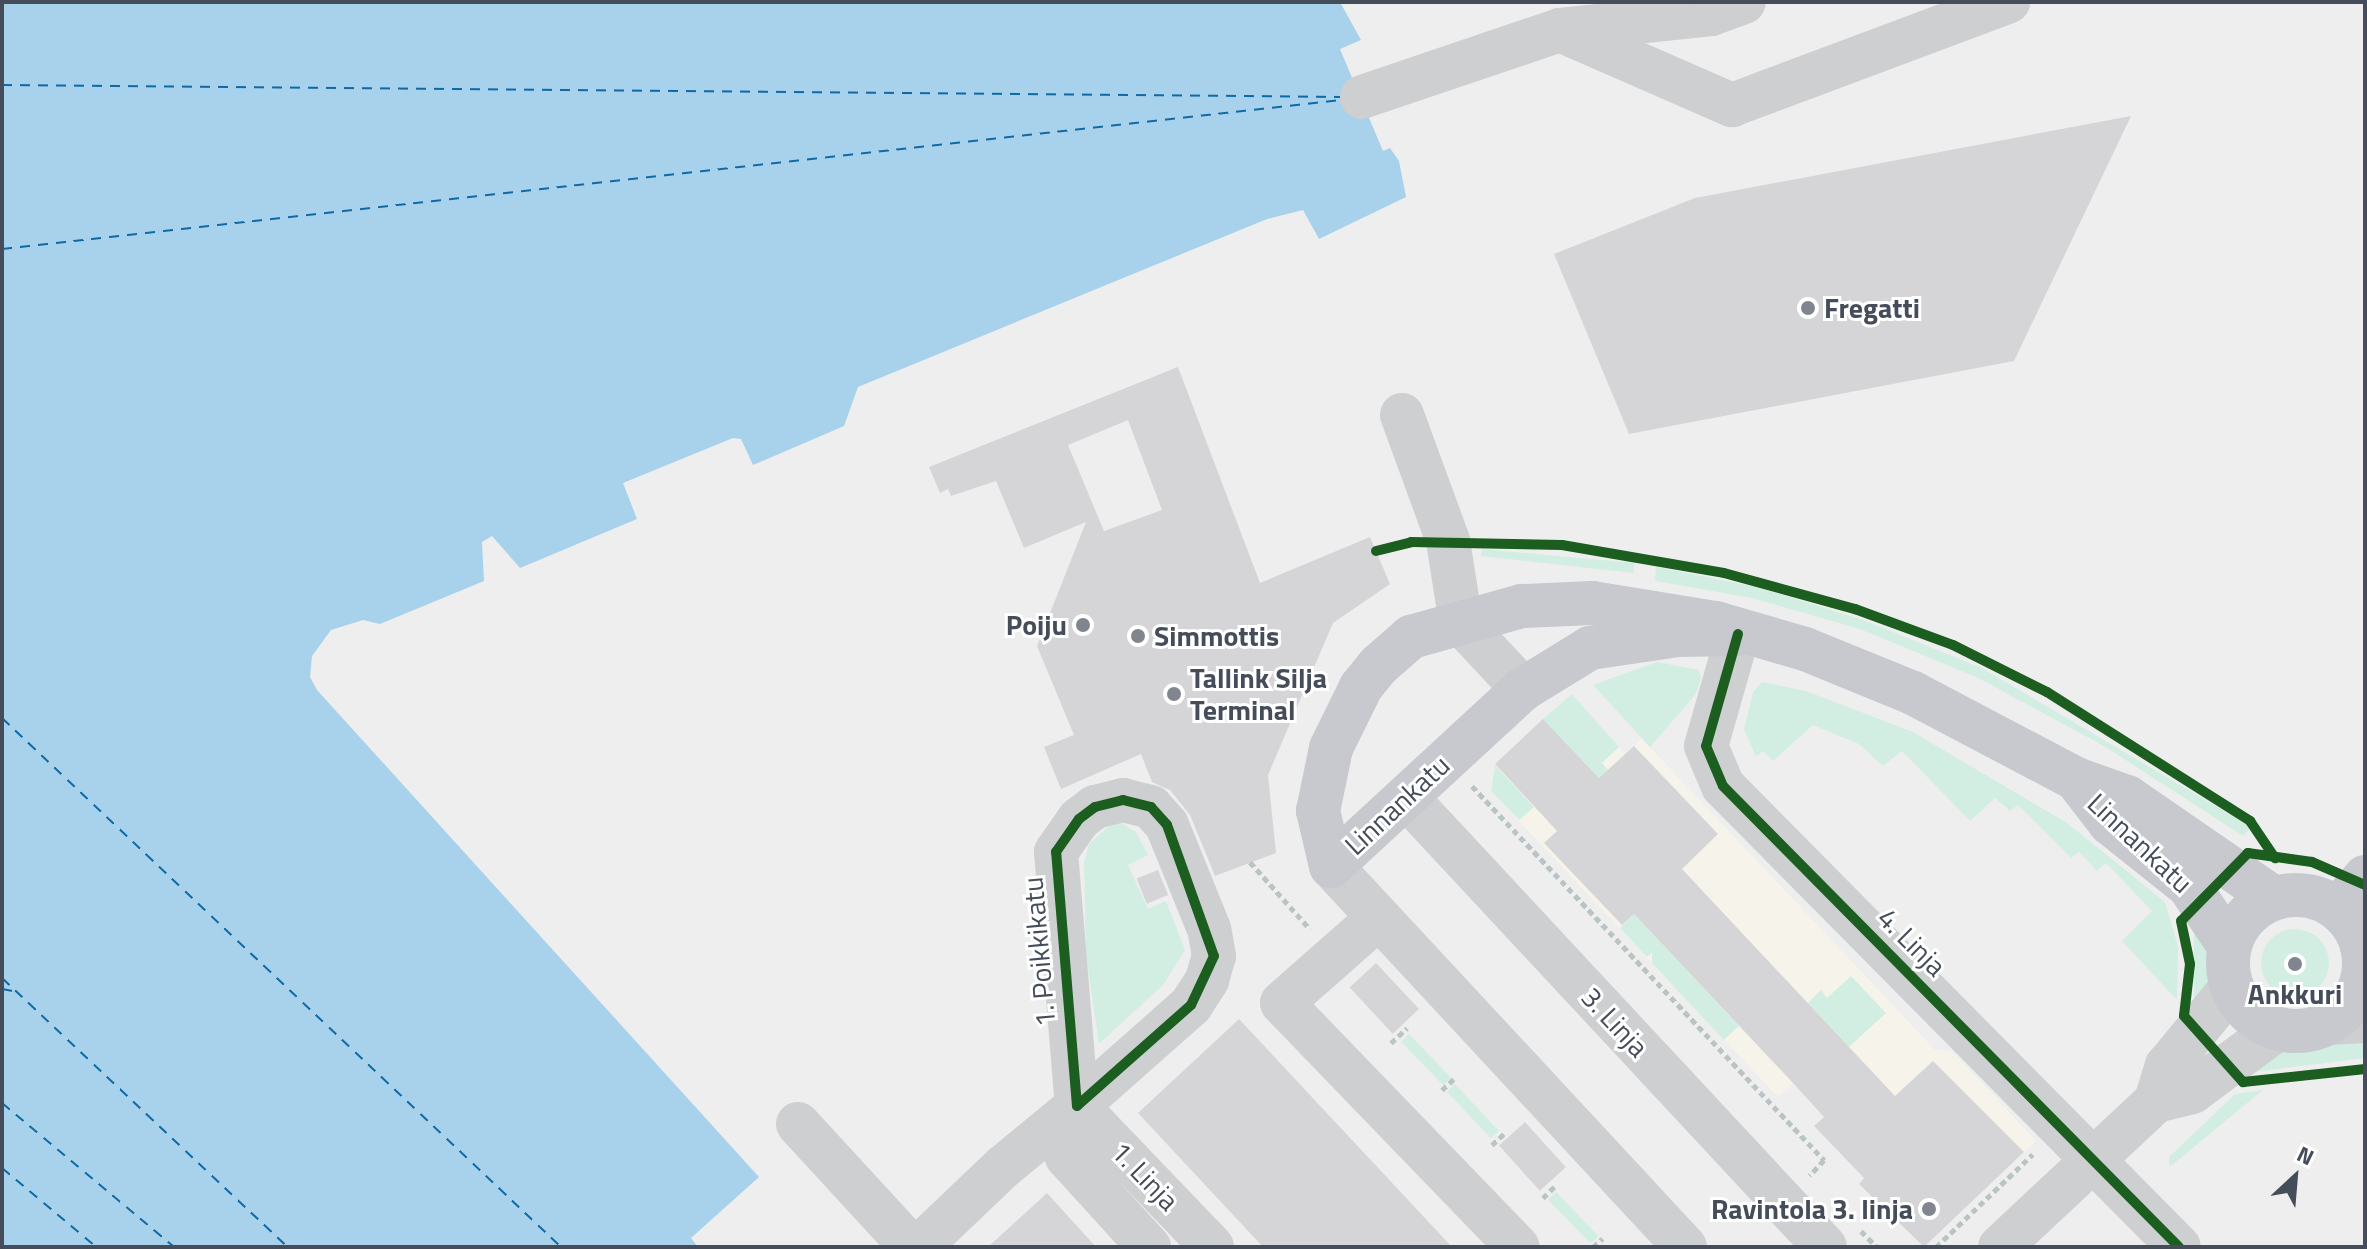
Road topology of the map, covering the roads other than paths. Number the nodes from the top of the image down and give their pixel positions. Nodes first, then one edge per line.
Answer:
1 (1744, 2) edge
2 (2008, 2) edge
3 (1572, 16) edge
4 (1362, 97) dead end
5 (1402, 415) dead end
6 (1461, 623) junction
7 (1738, 634) junction
8 (1523, 689) junction
9 (2076, 779) junction
10 (1406, 797) junction
11 (1331, 866) junction
12 (2352, 893) edge
13 (2274, 898) junction
14 (1376, 920) junction
15 (2364, 948) edge
16 (2230, 967) junction
17 (2346, 1022) edge
18 (2277, 1029) junction
19 (2156, 1101) junction
20 (1077, 1106) junction
21 (798, 1124) dead end
22 (2093, 1158) junction
23 (1841, 1237) edge
24 (911, 1247) edge
25 (919, 1247) edge
26 (1149, 1247) edge
27 (1212, 1247) edge
28 (1518, 1247) edge
29 (1685, 1247) edge
30 (2000, 1247) edge
31 (2179, 1247) edge

1 - 3 street
2 - 3 street
3 - 4 street
5 - 6 street
6 - 7 main road, Linnankatu
6 - 8 street
6 - 11 main road, Linnankatu
7 - 8 main road, Linnankatu
7 - 9 main road, Linnankatu
7 - 22 street, 4. Linja
8 - 10 main road, Linnankatu
9 - 13 main road, Linnankatu
9 - 16 main road, Linnankatu
10 - 11 main road, Linnankatu
10 - 23 street, 3. Linja
11 - 14 street
12 - 13 main road
12 - 15 main road
13 - 16 main road
14 - 28 street
14 - 29 street
15 - 17 main road
16 - 18 main road
16 - 19 street
17 - 18 main road
18 - 19 street
19 - 22 street
20 - 20 street, 1. Poikkikatu
20 - 25 street
20 - 26 street, 1. Poikkikatu
20 - 27 street, 1. Linja
21 - 24 street
22 - 30 street
22 - 31 street, 4. Linja

